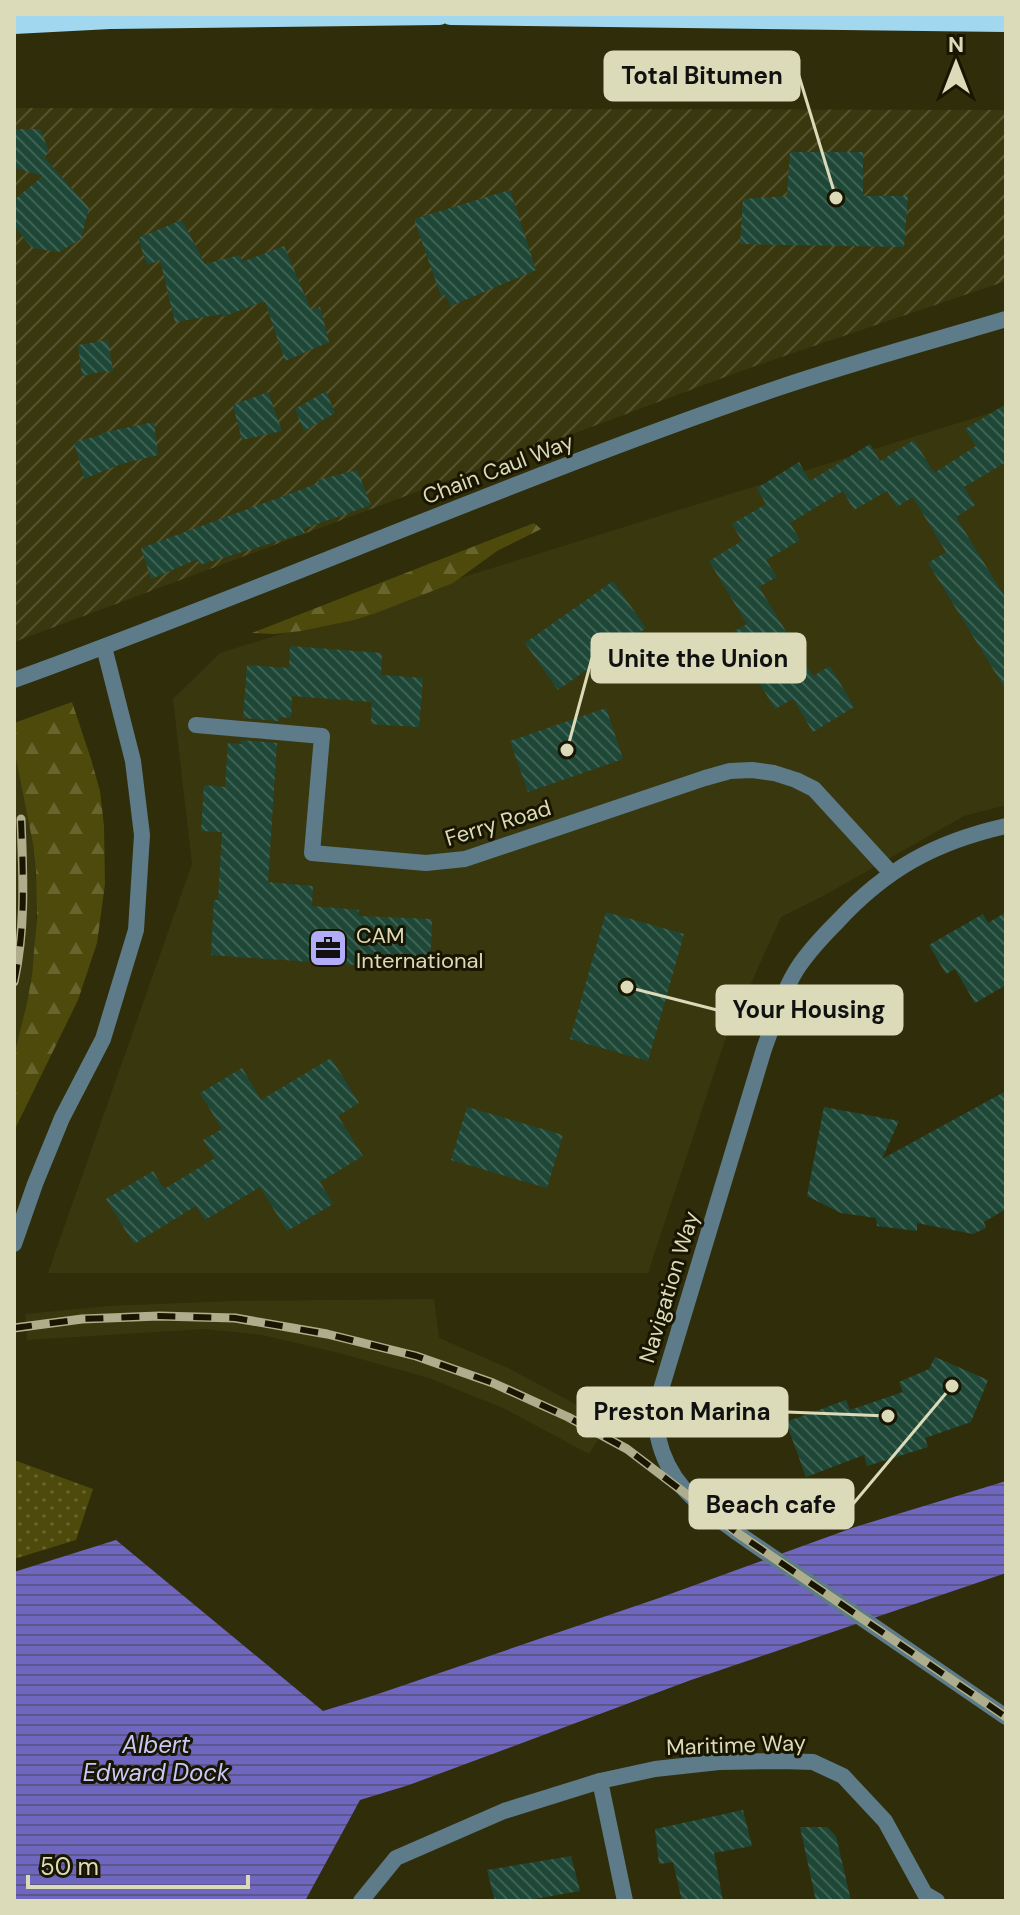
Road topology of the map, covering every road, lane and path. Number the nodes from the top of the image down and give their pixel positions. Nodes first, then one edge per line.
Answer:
1 (439, 14) edge
2 (451, 14) edge
3 (1006, 21) edge
4 (14, 23) edge
5 (1006, 319) edge
6 (104, 647) junction
7 (14, 680) edge
8 (196, 725) dead end
9 (1006, 826) edge
10 (891, 873) junction
11 (14, 1244) edge
12 (1006, 1717) edge
13 (600, 1781) junction
14 (928, 1899) edge
15 (361, 1901) edge
16 (625, 1901) edge

1 - 4 highway
2 - 3 highway
5 - 6 street, Chain Caul Way
6 - 7 street, Chain Caul Way
6 - 11 street
8 - 10 street, Ferry Road
9 - 10 street, Navigation Way
10 - 12 street, Navigation Way
13 - 14 street, Maritime Way
13 - 15 street, Maritime Way
13 - 16 street

